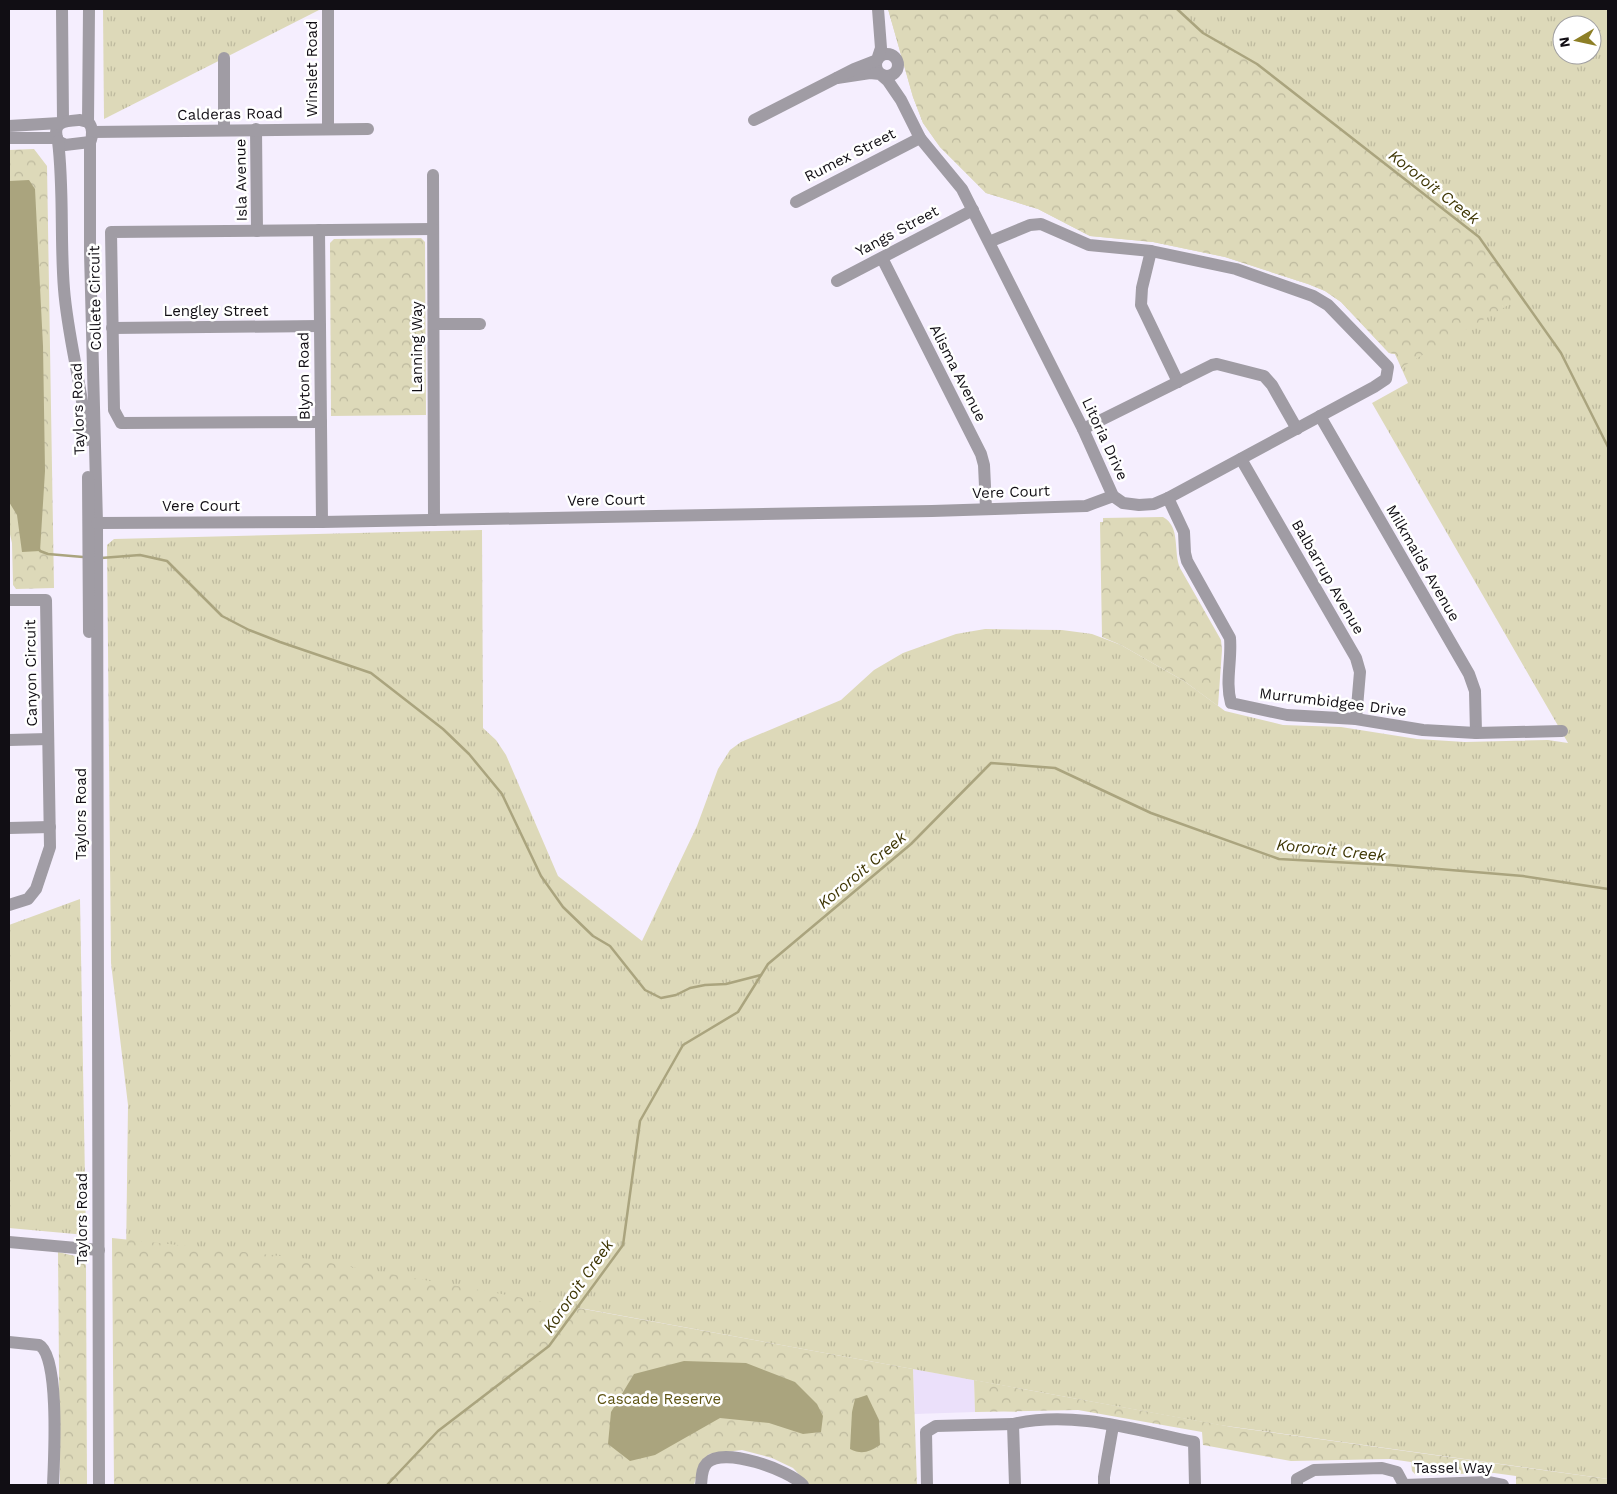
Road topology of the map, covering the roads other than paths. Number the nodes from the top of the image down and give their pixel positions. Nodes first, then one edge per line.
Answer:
1 (62, 9) edge
2 (89, 9) edge
3 (328, 9) edge
4 (878, 9) edge
5 (893, 55) junction
6 (224, 58) dead end
7 (877, 60) junction
8 (898, 68) junction
9 (880, 74) junction
10 (837, 78) junction
11 (911, 118) junction
12 (754, 120) dead end
13 (61, 122) junction
14 (9, 126) edge
15 (368, 128) dead end
16 (256, 129) junction
17 (328, 129) junction
18 (224, 130) junction
19 (90, 132) junction
20 (9, 138) edge
21 (920, 138) junction
22 (58, 139) junction
23 (433, 175) dead end
24 (796, 202) dead end
25 (972, 210) junction
26 (433, 229) junction
27 (319, 230) junction
28 (257, 231) junction
29 (989, 242) junction
30 (1151, 250) junction
31 (882, 258) junction
32 (837, 281) dead end
33 (434, 324) junction
34 (480, 324) dead end
35 (320, 326) junction
36 (112, 328) junction
37 (1178, 382) junction
38 (1320, 416) junction
39 (321, 422) junction
40 (1083, 429) junction
41 (1297, 429) junction
42 (1241, 459) junction
43 (1113, 496) junction
44 (1168, 498) junction
45 (986, 508) junction
46 (434, 520) junction
47 (322, 522) junction
48 (97, 523) junction
49 (9, 600) edge
50 (97, 673) junction
51 (1356, 719) junction
52 (1562, 731) dead end
53 (1476, 733) junction
54 (48, 739) junction
55 (9, 740) edge
56 (50, 827) junction
57 (9, 828) edge
58 (9, 905) edge
59 (9, 1242) edge
60 (99, 1250) junction
61 (9, 1342) edge
62 (1013, 1424) junction
63 (1113, 1426) junction
64 (53, 1485) edge
65 (100, 1485) edge
66 (701, 1485) edge
67 (803, 1485) edge
68 (927, 1485) edge
69 (1015, 1485) edge
70 (1104, 1485) edge
71 (1195, 1485) edge
72 (1297, 1485) edge
73 (1404, 1485) edge
74 (1503, 1485) edge

1 - 13 street
2 - 19 street, Taylors Road
3 - 17 street, Winslet Road
4 - 5 street, Litoria Drive
4 - 7 street, Litoria Drive
5 - 7 street
5 - 8 street, Litoria Drive
6 - 18 street
7 - 9 street, Litoria Drive
7 - 10 street
8 - 9 street
8 - 11 street, Litoria Drive
9 - 10 street
9 - 11 street, Litoria Drive
10 - 12 street
11 - 21 street, Litoria Drive
13 - 14 street
13 - 19 street
13 - 22 street
15 - 17 street, Calderas Road
16 - 17 street, Calderas Road
16 - 18 street, Calderas Road
16 - 28 street, Isla Avenue
18 - 19 street, Calderas Road
19 - 22 street
19 - 48 street, Taylors Road
20 - 22 street
21 - 24 street, Rumex Street
21 - 25 street, Litoria Drive
22 - 50 street
23 - 26 street, Lanning Way
25 - 29 street, Litoria Drive
25 - 31 street, Yangs Street
26 - 27 street, Collete Circuit
26 - 33 street, Lanning Way
27 - 28 street, Collete Circuit
27 - 35 street, Blyton Road
28 - 36 street, Collete Circuit
29 - 30 street
29 - 40 street, Litoria Drive
30 - 37 street
30 - 38 street, Litoria Drive
31 - 32 street, Yangs Street
31 - 45 street, Alisma Avenue
33 - 34 street
33 - 46 street, Lanning Way
35 - 36 street, Lengley Street
35 - 39 street, Blyton Road
36 - 39 street, Collete Circuit
37 - 40 street
37 - 41 street
38 - 41 street, Litoria Drive
38 - 53 street, Milkmaids Avenue
39 - 47 street, Blyton Road
40 - 43 street, Litoria Drive
41 - 42 street, Litoria Drive
42 - 44 street, Litoria Drive
42 - 51 street, Balbarrup Avenue
43 - 44 street, Litoria Drive
43 - 45 street, Vere Court
44 - 51 street, Murrumbidgee Drive
45 - 46 street, Vere Court
46 - 47 street, Vere Court
47 - 48 street, Vere Court
48 - 50 street, Taylors Road
49 - 54 street, Canyon Circuit
50 - 60 street, Taylors Road
51 - 53 street, Murrumbidgee Drive
52 - 53 street, Murrumbidgee Drive
54 - 55 street
54 - 56 street, Canyon Circuit
56 - 57 street
56 - 58 street, Canyon Circuit
59 - 60 street
60 - 65 street, Taylors Road
61 - 64 street
62 - 63 street
62 - 68 street
62 - 69 street
63 - 70 street
63 - 71 street
66 - 67 street
72 - 73 street
73 - 74 street, Tassel Way

